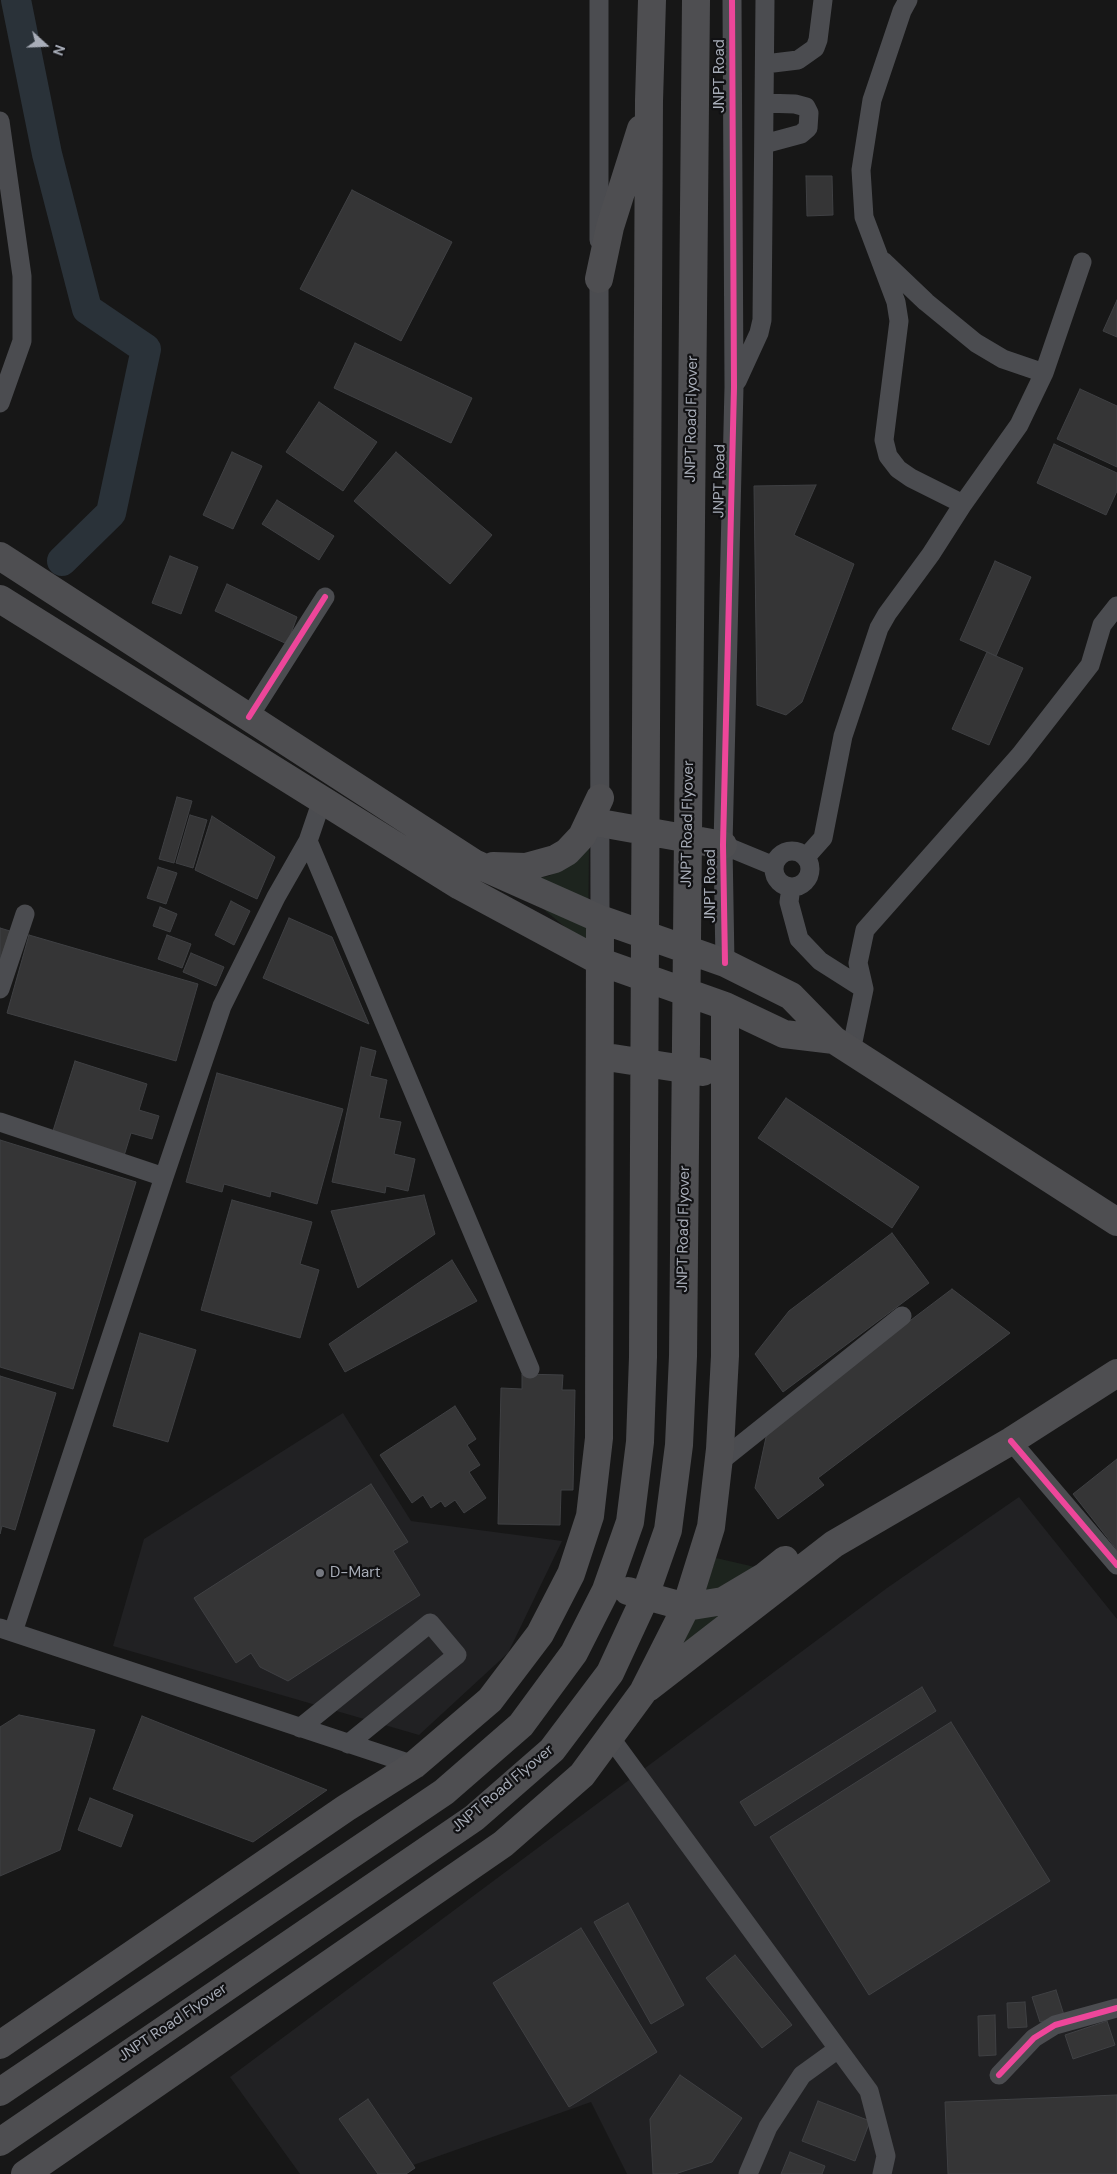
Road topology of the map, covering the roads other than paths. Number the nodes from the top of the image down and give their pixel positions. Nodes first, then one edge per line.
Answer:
1 (599, 0) edge
2 (652, 0) edge
3 (696, 0) edge
4 (732, 0) edge
5 (765, 0) edge
6 (823, 0) edge
7 (908, 0) edge
8 (765, 64) junction
9 (649, 101) junction
10 (764, 103) junction
11 (0, 121) edge
12 (764, 144) junction
13 (878, 257) junction
14 (1082, 262) dead end
15 (599, 279) junction
16 (1044, 373) junction
17 (734, 388) junction
18 (0, 403) edge
19 (963, 504) junction
20 (0, 556) edge
21 (325, 597) dead end
22 (0, 599) edge
23 (1117, 606) edge
24 (249, 717) junction
25 (322, 800) junction
26 (600, 810) junction
27 (308, 841) junction
28 (723, 845) junction
29 (806, 857) junction
30 (474, 863) junction
31 (774, 866) junction
32 (791, 887) junction
33 (25, 914) dead end
34 (600, 919) junction
35 (601, 962) junction
36 (725, 962) junction
37 (0, 989) edge
38 (864, 990) junction
39 (725, 1006) junction
40 (842, 1046) junction
41 (600, 1056) junction
42 (724, 1076) junction
43 (0, 1122) edge
44 (164, 1177) junction
45 (1117, 1222) edge
46 (902, 1316) dead end
47 (530, 1369) dead end
48 (1117, 1373) edge
49 (1010, 1441) junction
50 (718, 1463) junction
51 (834, 1544) junction
52 (1117, 1565) edge
53 (571, 1574) junction
54 (686, 1607) junction
55 (6, 1630) edge
56 (643, 1692) junction
57 (300, 1728) junction
58 (610, 1737) junction
59 (348, 1744) junction
60 (414, 1765) junction
61 (1117, 2008) edge
62 (0, 2045) edge
63 (838, 2049) junction
64 (999, 2074) dead end
65 (0, 2092) edge
66 (0, 2142) edge
67 (25, 2174) edge
68 (748, 2174) edge
69 (882, 2174) edge

1 - 15 street
2 - 9 highway
3 - 66 highway, JNPT Road Flyover
4 - 17 street, JNPT Road
5 - 8 street
6 - 8 street
7 - 13 street
8 - 10 street
9 - 15 highway
9 - 65 highway
10 - 12 street
10 - 12 street
11 - 18 street
12 - 17 street
13 - 16 street
13 - 19 street
14 - 16 street
15 - 26 street
16 - 19 street
17 - 28 street, JNPT Road
19 - 29 street
20 - 24 highway
21 - 24 street
22 - 25 highway
23 - 38 street
24 - 30 highway
25 - 27 street
25 - 35 highway
26 - 28 highway
26 - 30 highway
26 - 34 street
27 - 44 street
27 - 47 street
28 - 31 street
28 - 36 street, JNPT Road
29 - 31 street
29 - 32 street
30 - 34 highway
31 - 32 street
32 - 38 street
33 - 37 street
34 - 35 highway
34 - 36 highway
35 - 39 highway
35 - 41 highway
36 - 40 highway
38 - 40 street
39 - 40 highway
39 - 42 highway
40 - 45 highway
41 - 42 highway
41 - 53 highway
42 - 50 highway
43 - 44 street
44 - 55 street
46 - 50 street
48 - 49 highway
49 - 51 highway
49 - 52 street
50 - 54 highway
51 - 54 highway
51 - 56 highway
53 - 54 highway
53 - 60 highway
54 - 56 highway
55 - 57 street
56 - 58 highway
57 - 59 street
57 - 59 street
58 - 63 street
58 - 67 highway
59 - 60 street
60 - 62 highway
61 - 64 street
63 - 68 street
63 - 69 street

